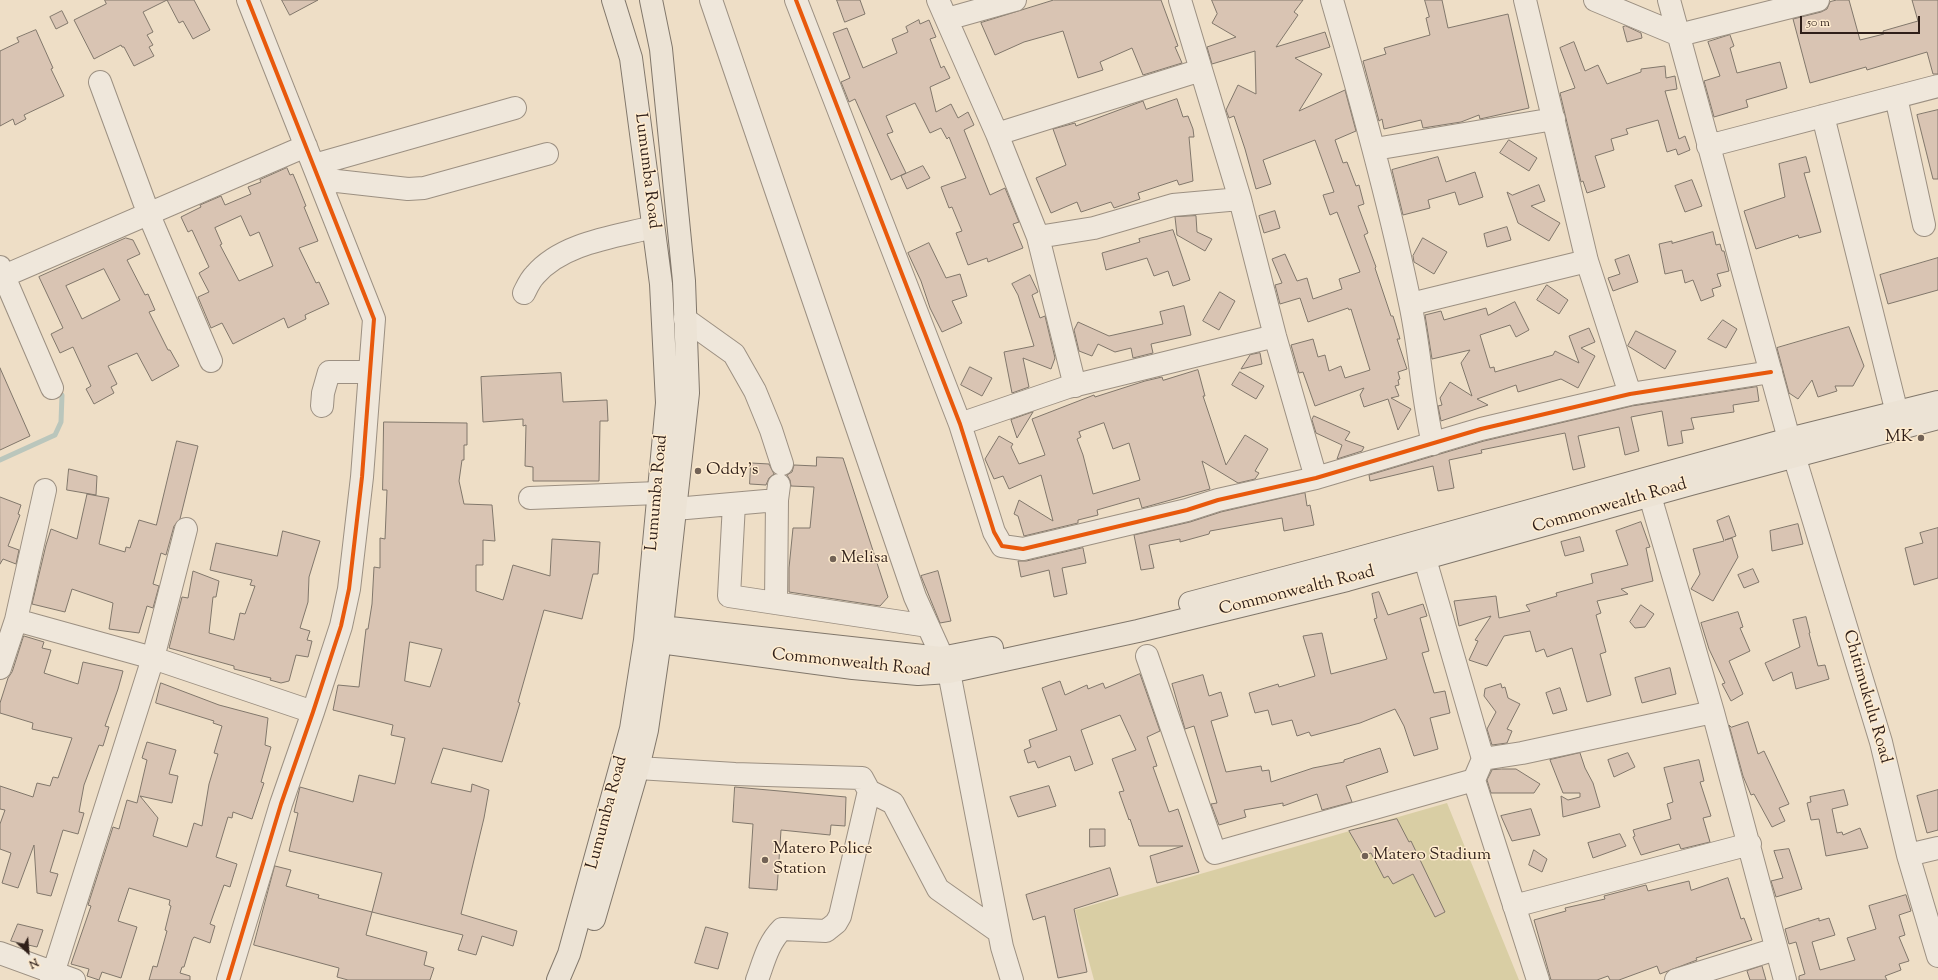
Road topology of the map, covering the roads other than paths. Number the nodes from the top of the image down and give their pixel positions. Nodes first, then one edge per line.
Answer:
1 (248, 0) edge
2 (613, 0) edge
3 (651, 0) edge
4 (711, 0) edge
5 (796, 0) edge
6 (1015, 0) edge
7 (1180, 0) edge
8 (1332, 0) edge
9 (1525, 0) edge
10 (1595, 0) edge
11 (1669, 0) edge
12 (1818, 0) edge
13 (943, 10) edge
14 (1678, 35) junction
15 (1201, 70) junction
16 (100, 82) dead end
17 (1938, 86) edge
18 (1896, 97) junction
19 (516, 108) dead end
20 (1824, 116) junction
21 (1554, 119) junction
22 (997, 134) junction
23 (1708, 146) junction
24 (1375, 149) junction
25 (546, 154) dead end
26 (313, 163) junction
27 (1240, 199) junction
28 (150, 215) junction
29 (1924, 225) dead end
30 (653, 227) junction
31 (1038, 237) junction
32 (1587, 261) junction
33 (2, 272) edge
34 (524, 294) dead end
35 (1411, 304) junction
36 (685, 319) junction
37 (1275, 336) junction
38 (211, 361) dead end
39 (370, 372) junction
40 (1771, 372) junction
41 (1075, 386) junction
42 (52, 388) dead end
43 (1630, 394) junction
44 (1938, 402) edge
45 (322, 406) dead end
46 (1897, 413) junction
47 (1938, 418) edge
48 (960, 424) junction
49 (1433, 444) junction
50 (1791, 448) junction
51 (1316, 478) junction
52 (780, 483) junction
53 (45, 490) dead end
54 (658, 493) junction
55 (1650, 496) junction
56 (530, 498) dead end
57 (734, 504) junction
58 (675, 509) junction
59 (186, 529) dead end
60 (1425, 559) junction
61 (776, 603) junction
62 (16, 620) junction
63 (928, 626) junction
64 (653, 633) junction
65 (1147, 656) dead end
66 (153, 658) junction
67 (945, 665) junction
68 (0, 668) edge
69 (313, 712) junction
70 (1713, 712) junction
71 (1483, 759) junction
72 (638, 768) junction
73 (1474, 780) junction
74 (869, 791) junction
75 (1750, 844) junction
76 (1938, 848) edge
77 (1908, 855) junction
78 (1514, 906) junction
79 (999, 932) junction
80 (1776, 949) junction
81 (0, 952) edge
82 (1938, 956) edge
83 (52, 976) edge
84 (74, 980) edge
85 (228, 980) edge
86 (558, 980) edge
87 (573, 980) edge
88 (757, 980) edge
89 (1012, 980) edge
90 (1538, 980) edge
91 (1676, 980) edge
92 (1785, 980) edge

1 - 26 street
2 - 30 main road, Lumumba Road
3 - 36 main road, Lumumba Road
4 - 63 street
5 - 48 street
6 - 13 street
7 - 15 street
8 - 24 street
9 - 21 street
10 - 14 street
11 - 14 street, Chitimukulu Road
12 - 14 street
13 - 22 street
14 - 23 street, Chitimukulu Road
15 - 22 street
15 - 27 street
16 - 28 street
17 - 18 street
18 - 20 street
18 - 29 street
19 - 26 street
20 - 23 street
20 - 46 street
21 - 24 street
21 - 32 street
22 - 31 street
23 - 40 street, Chitimukulu Road
24 - 35 street
25 - 26 street
26 - 28 street
26 - 39 street
27 - 31 street
27 - 37 street
28 - 33 street
28 - 38 street
30 - 34 street
30 - 54 main road, Lumumba Road
31 - 41 street
32 - 35 street
32 - 43 street
33 - 42 street
35 - 49 street
36 - 52 street
36 - 58 main road, Lumumba Road
37 - 41 street
37 - 51 street
39 - 45 street
39 - 69 street
40 - 43 street
40 - 50 street, Chitimukulu Road
41 - 48 street
43 - 49 street
44 - 46 main road, Commonwealth Road
46 - 50 main road, Commonwealth Road
47 - 50 main road, Commonwealth Road
48 - 51 street
49 - 51 street
50 - 55 main road, Commonwealth Road
50 - 67 main road, Commonwealth Road
50 - 77 street, Chitimukulu Road
52 - 57 street
52 - 61 street
53 - 62 street
54 - 56 street
54 - 64 main road, Lumumba Road
55 - 60 main road, Commonwealth Road
55 - 70 street
57 - 58 street
57 - 61 street
58 - 64 main road, Lumumba Road
59 - 66 street
60 - 67 main road, Commonwealth Road
60 - 71 street
61 - 63 street
62 - 66 street
62 - 68 street
63 - 67 street
64 - 67 main road, Commonwealth Road
64 - 72 main road, Lumumba Road
64 - 86 main road, Lumumba Road
65 - 73 street
66 - 69 street
66 - 83 street
67 - 79 street
69 - 85 street
70 - 71 street
70 - 75 street
71 - 73 street
72 - 74 street
72 - 87 main road, Lumumba Road
73 - 78 street
74 - 79 street
74 - 88 street
75 - 78 street
75 - 80 street
76 - 77 street
77 - 82 street, Chitimukulu Road
78 - 90 street
79 - 89 street
80 - 91 street
80 - 92 street
81 - 83 street
83 - 84 street

